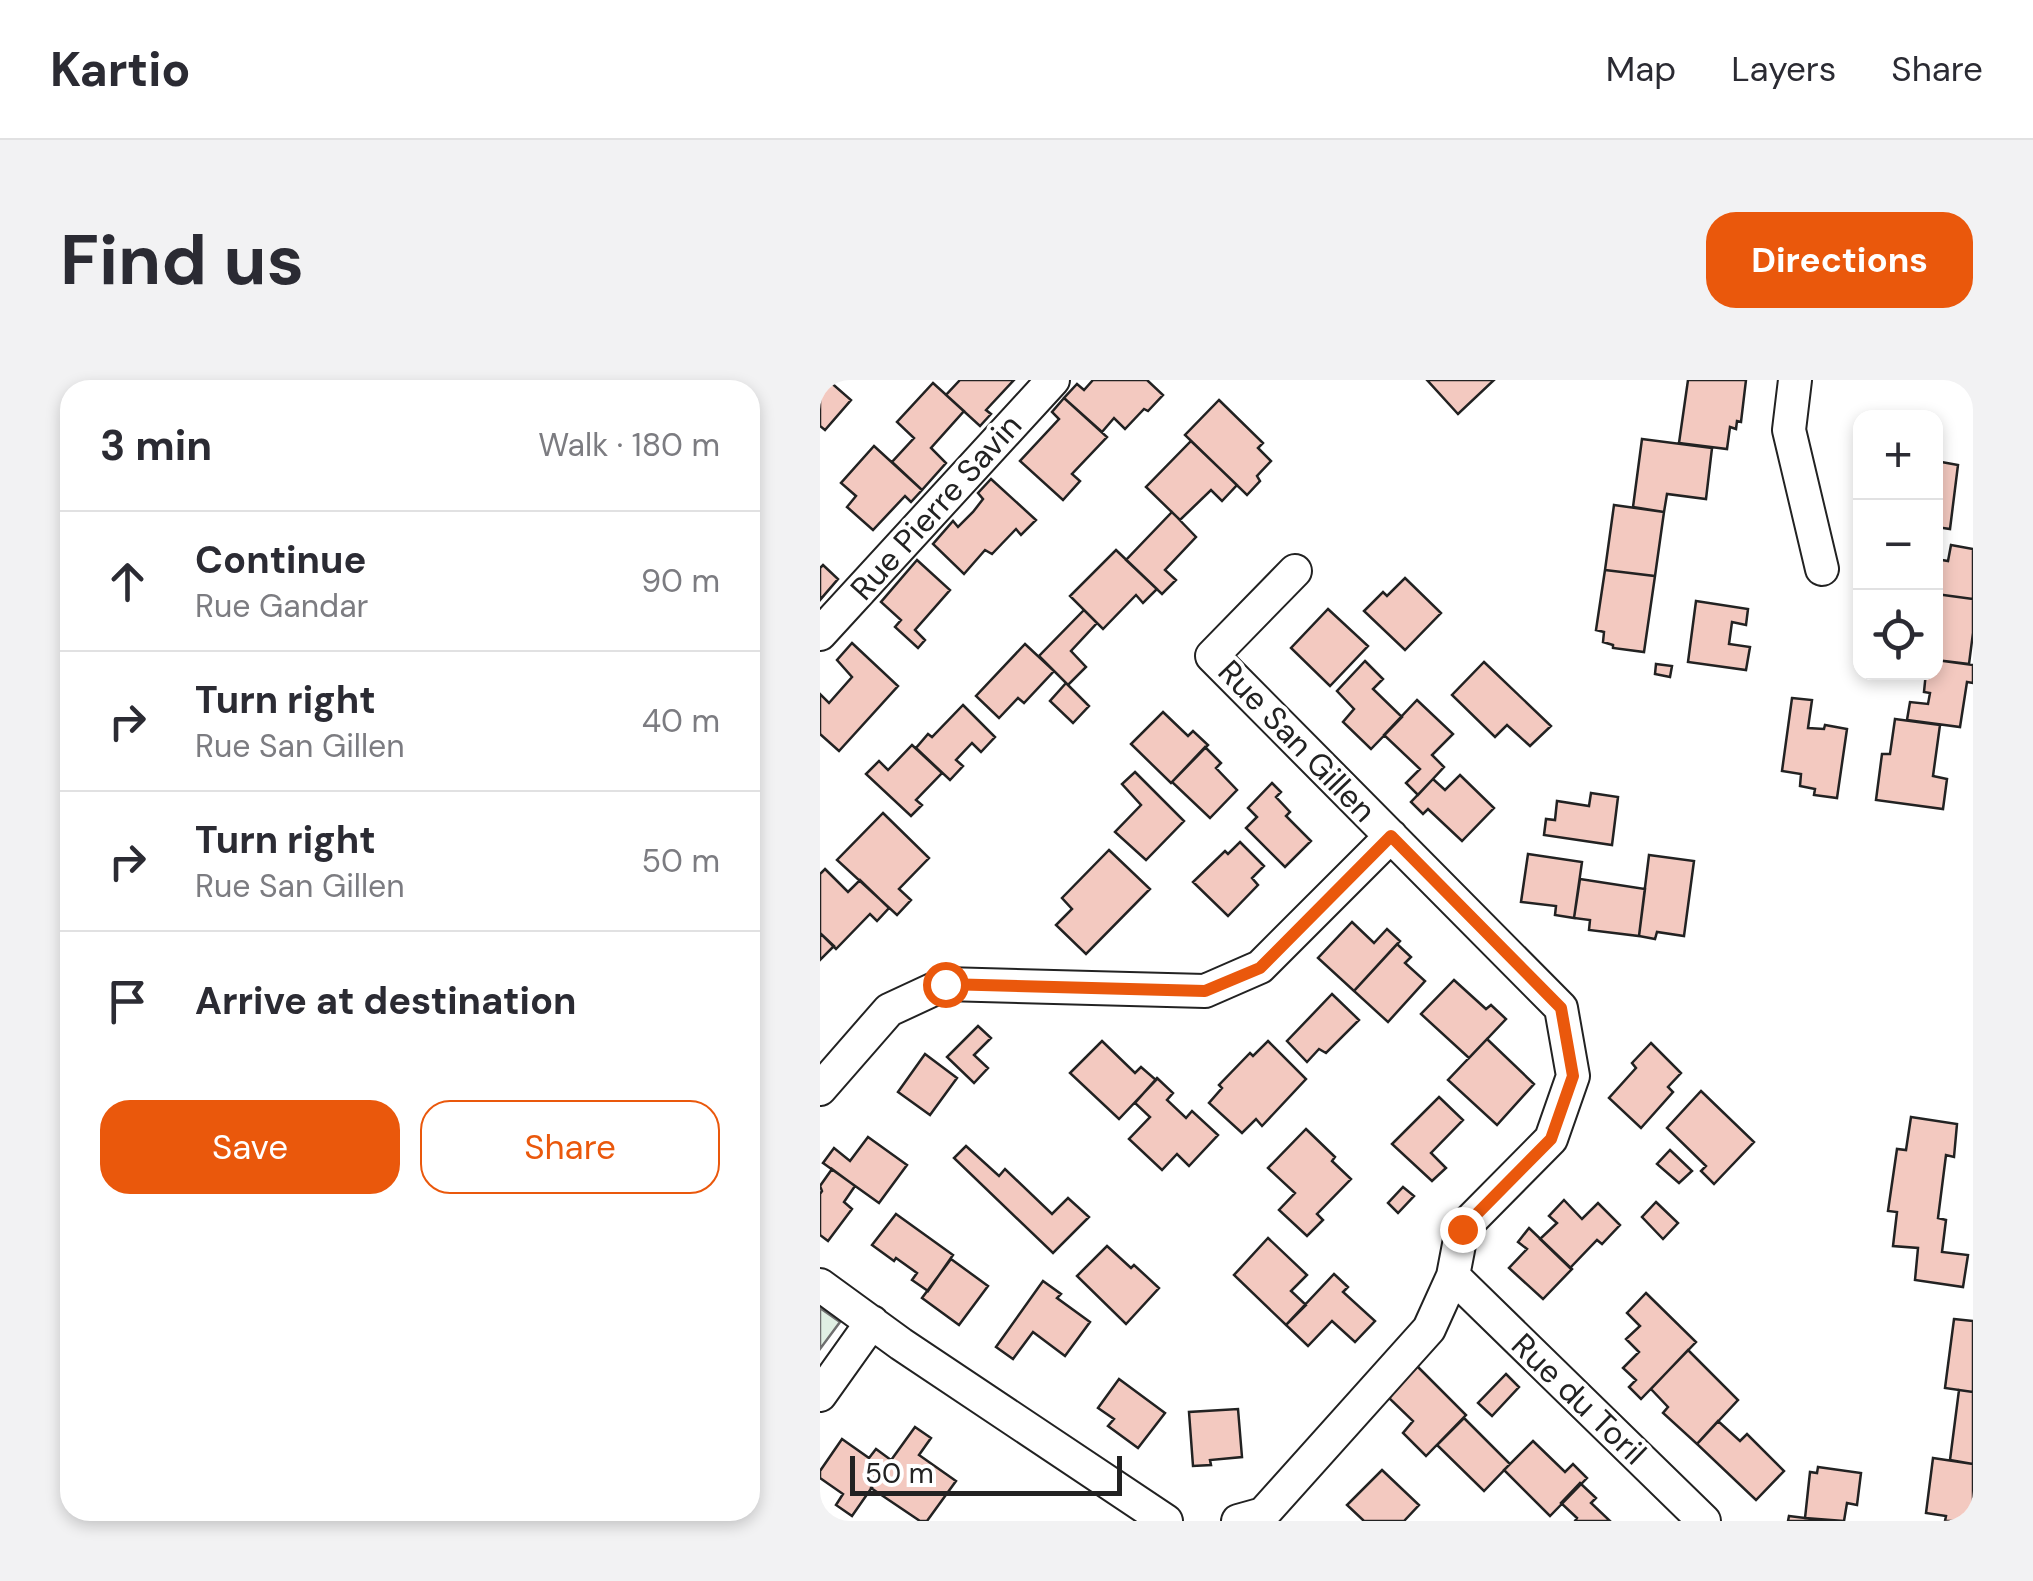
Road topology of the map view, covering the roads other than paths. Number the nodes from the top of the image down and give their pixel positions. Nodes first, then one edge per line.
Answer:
1 (1053, 380) edge
2 (1795, 380) edge
3 (1822, 569) dead end
4 (1295, 571) dead end
5 (820, 634) edge
6 (1391, 836) junction
7 (820, 1089) edge
8 (1453, 1276) junction
9 (820, 1285) edge
10 (872, 1322) junction
11 (820, 1395) edge
12 (1166, 1521) edge
13 (1238, 1521) edge
14 (1704, 1521) edge

1 - 5 street, Rue Pierre Savin
2 - 3 street
4 - 6 street, Rue San Gillen
6 - 7 street
6 - 8 street, Rue San Gillen
8 - 13 street, Rue San Gillen
8 - 14 street, Rue du Toril
9 - 10 street
10 - 11 street
10 - 12 street

